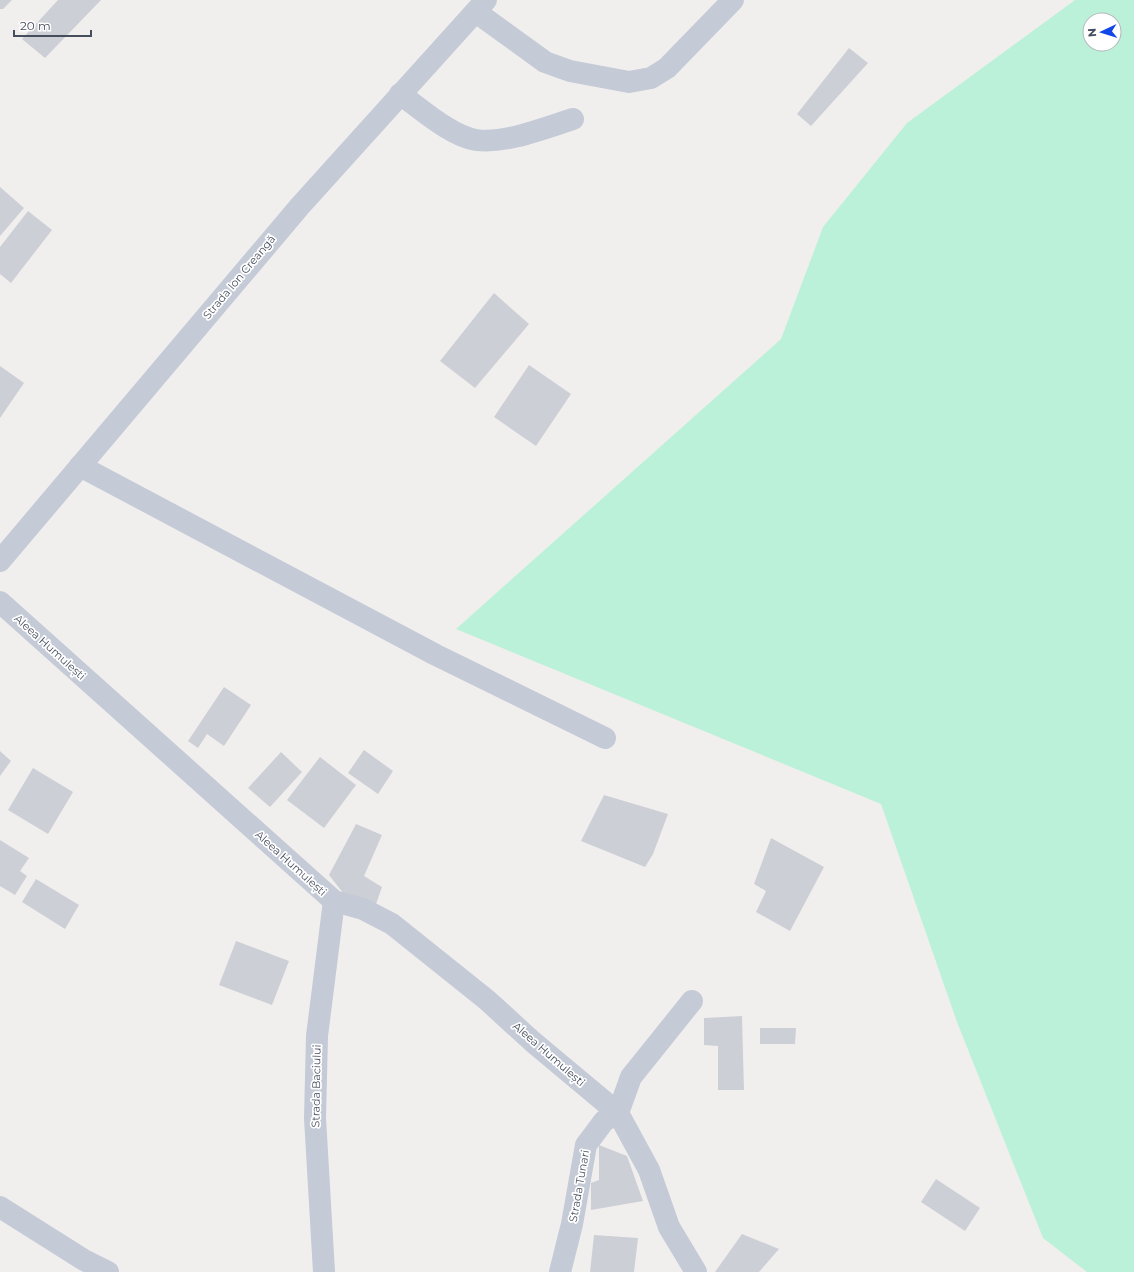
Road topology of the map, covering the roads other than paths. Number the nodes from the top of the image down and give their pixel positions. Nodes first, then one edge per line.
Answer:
1 (733, 0) edge
2 (481, 6) edge
3 (400, 94) junction
4 (573, 120) dead end
5 (80, 466) junction
6 (0, 561) edge
7 (0, 602) edge
8 (605, 738) dead end
9 (334, 901) junction
10 (692, 1001) dead end
11 (618, 1113) junction
12 (0, 1207) edge
13 (108, 1272) edge
14 (324, 1272) edge
15 (560, 1272) edge
16 (696, 1272) edge

1 - 2 street
2 - 3 street, Strada Ion Creangă
3 - 4 street
3 - 5 street, Strada Ion Creangă
5 - 6 street, Strada Ion Creangă
5 - 8 street
7 - 9 street, Aleea Humulești
9 - 11 street, Aleea Humulești
9 - 14 street, Strada Baciului
10 - 11 street
11 - 15 street, Strada Tunari
11 - 16 street, Aleea Humulești
12 - 13 street

